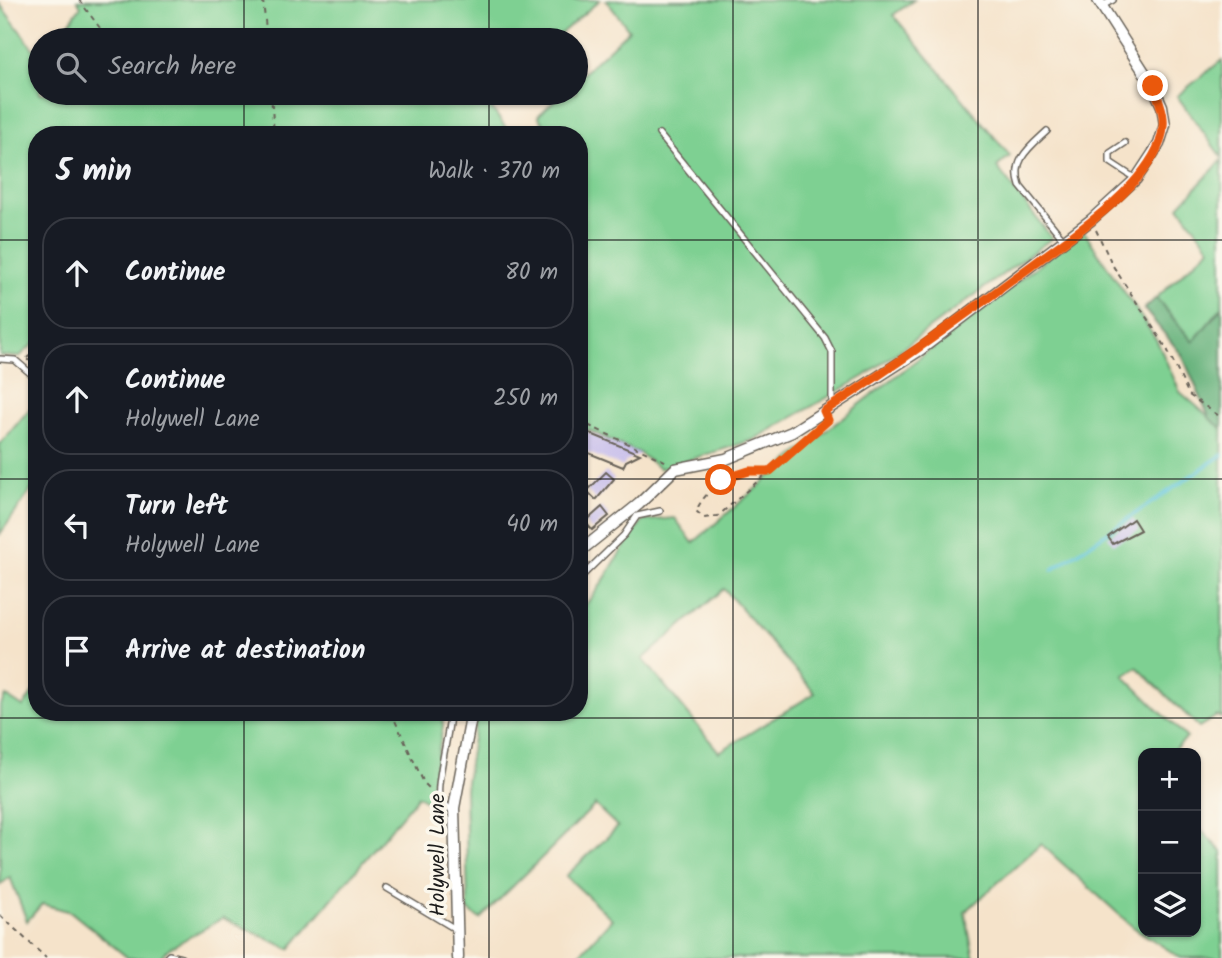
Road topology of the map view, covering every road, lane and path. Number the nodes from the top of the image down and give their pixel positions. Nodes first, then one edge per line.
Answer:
1 (79, 0) edge
2 (263, 0) edge
3 (1113, 0) edge
4 (1099, 3) edge
5 (100, 28) edge
6 (266, 28) edge
7 (272, 105) edge
8 (273, 126) edge
9 (1048, 131) dead end
10 (659, 134) dead end
11 (1125, 142) dead end
12 (1136, 179) junction
13 (1091, 220) junction
14 (1065, 240) junction
15 (28, 358) edge
16 (0, 359) edge
17 (24, 362) junction
18 (28, 362) edge
19 (28, 367) edge
20 (828, 409) junction
21 (1222, 418) edge
22 (588, 425) edge
23 (674, 465) dead end
24 (770, 471) junction
25 (660, 511) dead end
26 (612, 524) junction
27 (629, 525) junction
28 (588, 544) edge
29 (588, 570) edge
30 (395, 721) edge
31 (450, 721) edge
32 (470, 721) edge
33 (443, 803) junction
34 (454, 813) junction
35 (387, 888) dead end
36 (0, 915) edge
37 (457, 930) junction
38 (46, 958) edge
39 (166, 958) edge
40 (181, 958) edge
41 (457, 958) edge

1 - 5 path
2 - 6 path
3 - 4 lane
4 - 12 street
7 - 8 path
9 - 14 lane
10 - 20 lane
11 - 12 lane
12 - 13 street
13 - 14 street
13 - 21 path
14 - 20 street
15 - 17 path
16 - 17 lane
17 - 18 path
17 - 19 lane
20 - 24 path
20 - 26 street
22 - 23 path
24 - 24 path
25 - 27 lane
26 - 27 lane
26 - 28 street
27 - 29 lane
30 - 33 path
31 - 33 lane
32 - 34 street, Holywell Lane
33 - 34 lane
34 - 37 street, Holywell Lane
35 - 37 lane
36 - 38 path
37 - 41 street, Holywell Lane
39 - 40 lane

